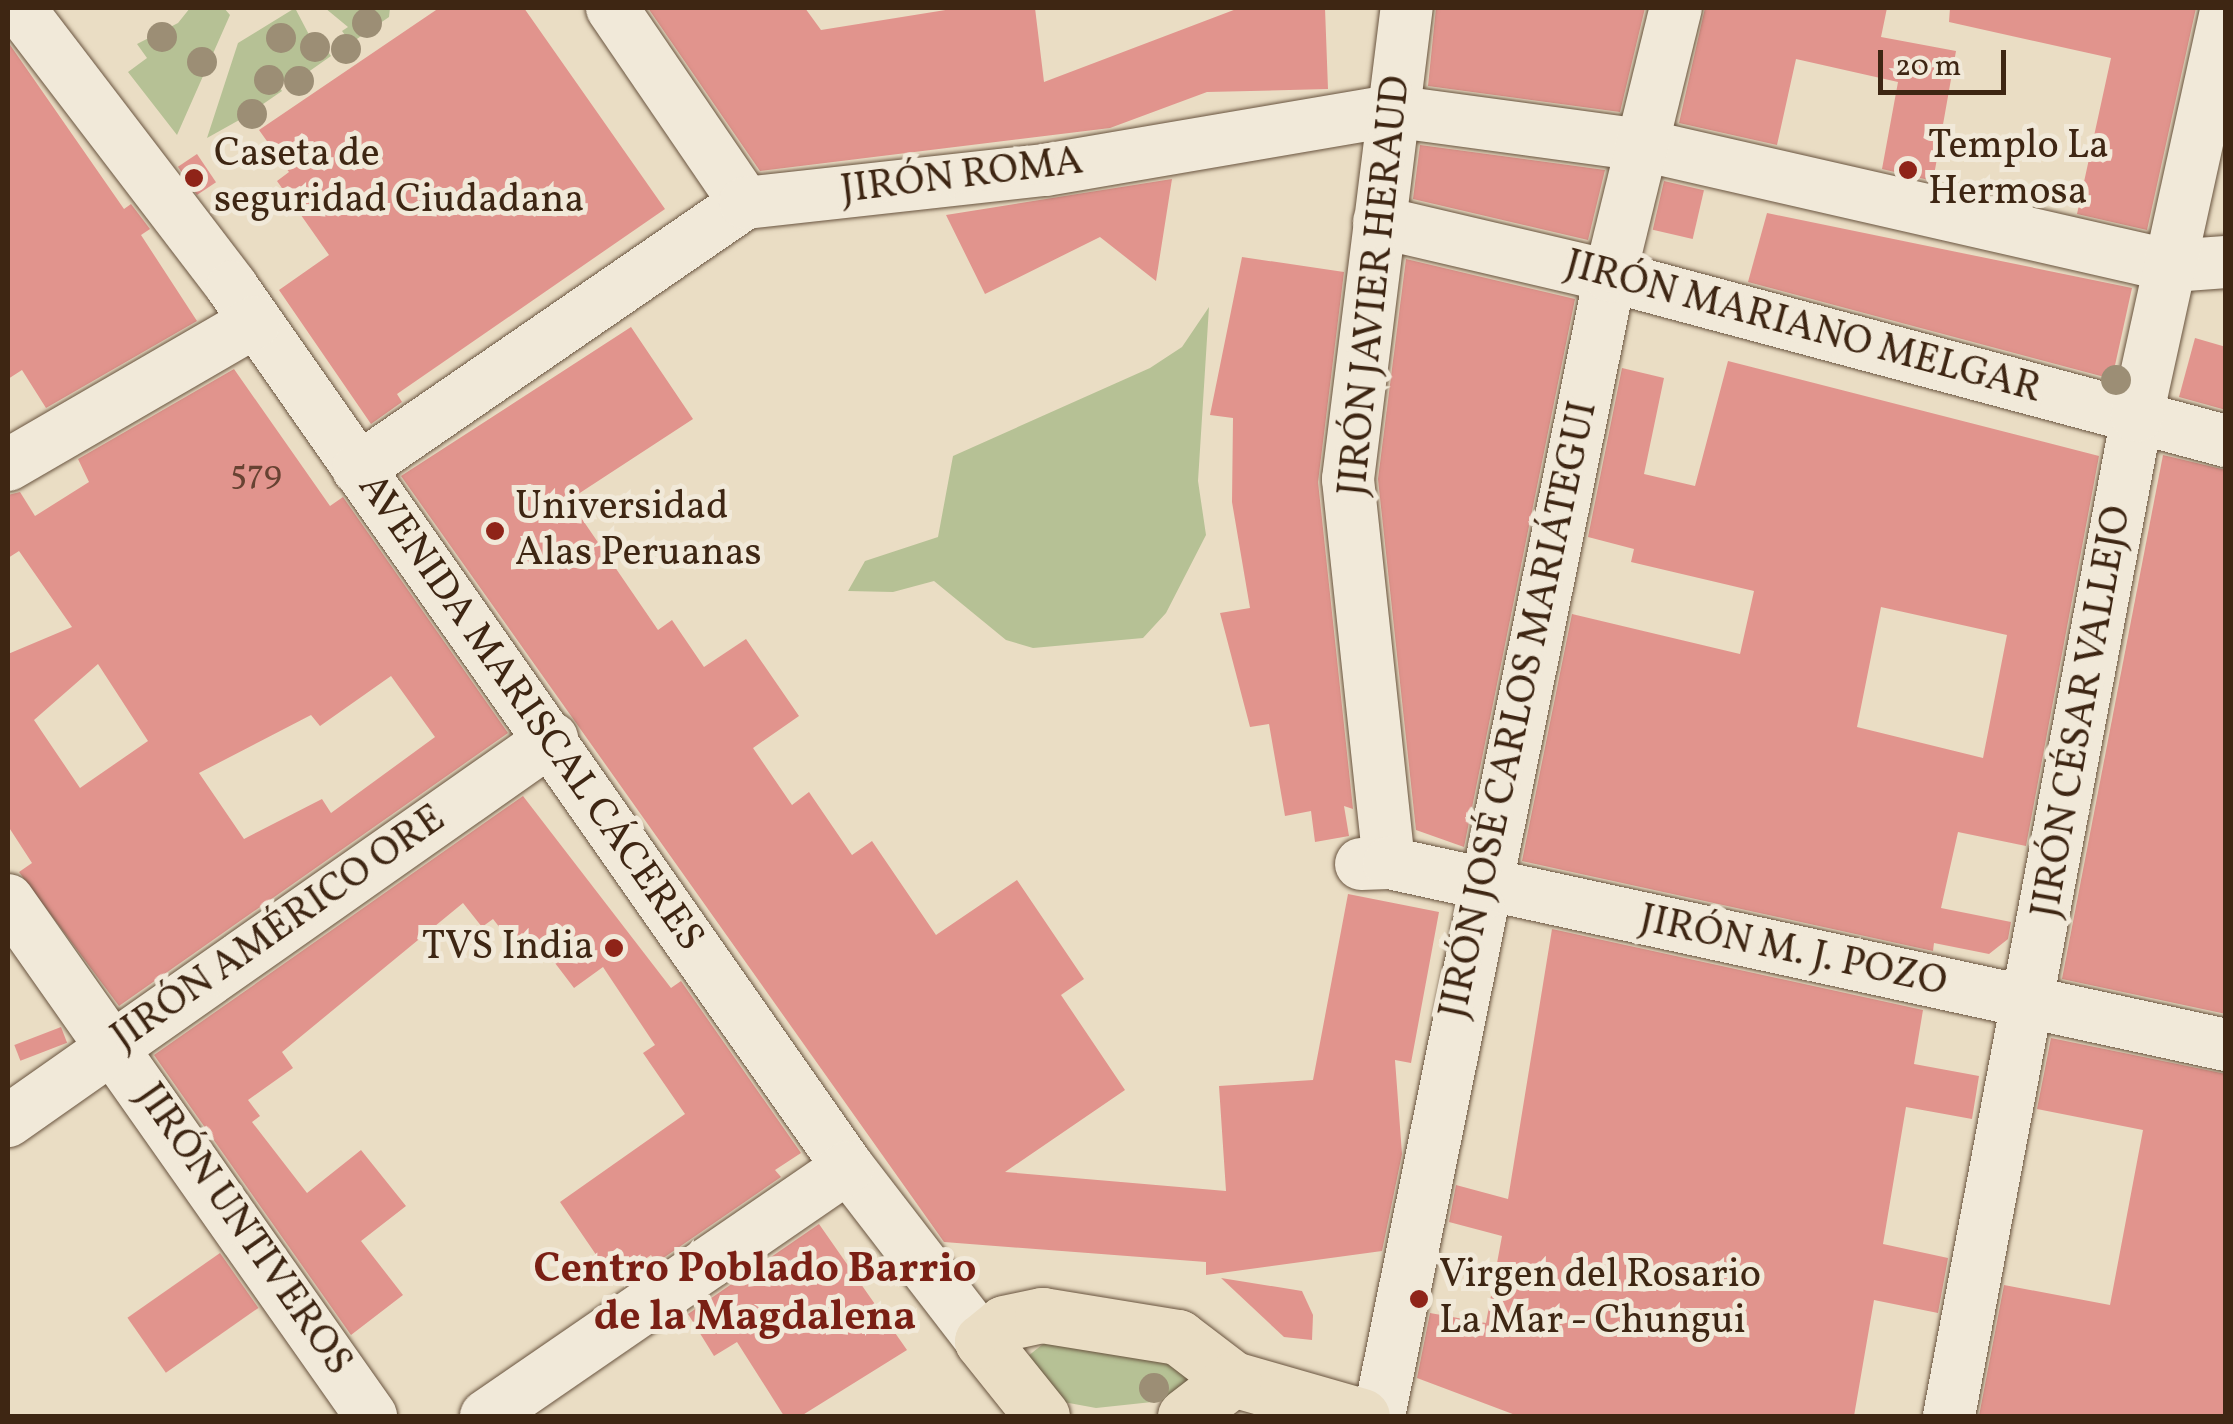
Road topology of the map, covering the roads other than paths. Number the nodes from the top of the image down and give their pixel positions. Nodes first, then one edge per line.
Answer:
1 (19, 8) edge
2 (612, 8) edge
3 (1407, 8) edge
4 (1676, 8) edge
5 (2226, 10) edge
6 (1390, 110) junction
7 (1642, 146) junction
8 (745, 203) junction
9 (1378, 222) junction
10 (2226, 262) edge
11 (2172, 266) junction
12 (1610, 276) junction
13 (2226, 291) edge
14 (255, 322) junction
15 (2137, 416) junction
16 (2226, 442) edge
17 (8, 465) edge
18 (358, 469) junction
19 (552, 739) junction
20 (1375, 864) joint
21 (1482, 886) junction
22 (8, 900) edge
23 (2029, 1002) junction
24 (114, 1044) junction
25 (2226, 1045) edge
26 (8, 1122) edge
27 (848, 1167) junction
28 (982, 1341) junction
29 (1233, 1378) junction
30 (372, 1416) edge
31 (486, 1416) edge
32 (1042, 1416) edge
33 (1185, 1416) edge
34 (1362, 1416) edge
35 (1379, 1416) edge
36 (1950, 1416) edge

1 - 14 street, AVENIDA MARISCAL CÁCERES
2 - 8 street
3 - 6 street, JIRÓN JAVIER HERAUD
4 - 7 street, JIRÓN JOSÉ CARLOS MARIÁTEGUI
5 - 11 street, JIRÓN CÉSAR VALLEJO
6 - 7 street, JIRÓN ROMA
6 - 8 street, JIRÓN ROMA
6 - 9 street, JIRÓN JAVIER HERAUD
7 - 11 street, JIRÓN ROMA
7 - 12 street, JIRÓN JOSÉ CARLOS MARIÁTEGUI
8 - 18 street, JIRÓN ROMA
9 - 12 street, JIRÓN MARIANO MELGAR
9 - 20 street, JIRÓN JAVIER HERAUD
10 - 11 street
11 - 13 street
11 - 15 street, JIRÓN CÉSAR VALLEJO
12 - 15 street, JIRÓN MARIANO MELGAR
12 - 21 street, JIRÓN JOSÉ CARLOS MARIÁTEGUI
14 - 17 street
14 - 18 street, AVENIDA MARISCAL CÁCERES
15 - 16 street, JIRÓN MARIANO MELGAR
15 - 23 street, JIRÓN CÉSAR VALLEJO
18 - 19 street, AVENIDA MARISCAL CÁCERES
19 - 24 street, JIRÓN AMÉRICO ORE
19 - 27 street, AVENIDA MARISCAL CÁCERES
20 - 21 street, JIRÓN M. J. POZO
21 - 23 street, JIRÓN M. J. POZO
21 - 35 street, JIRÓN JOSÉ CARLOS MARIÁTEGUI
22 - 24 street, JIRÓN UNTIVEROS
23 - 25 street, JIRÓN M. J. POZO
23 - 36 street, JIRÓN CÉSAR VALLEJO
24 - 26 street, JIRÓN AMÉRICO ORE
24 - 30 street, JIRÓN UNTIVEROS
27 - 28 street, AVENIDA MARISCAL CÁCERES
27 - 31 street
28 - 29 highway
28 - 32 highway, AVENIDA MARISCAL CÁCERES
29 - 33 highway
29 - 34 highway

